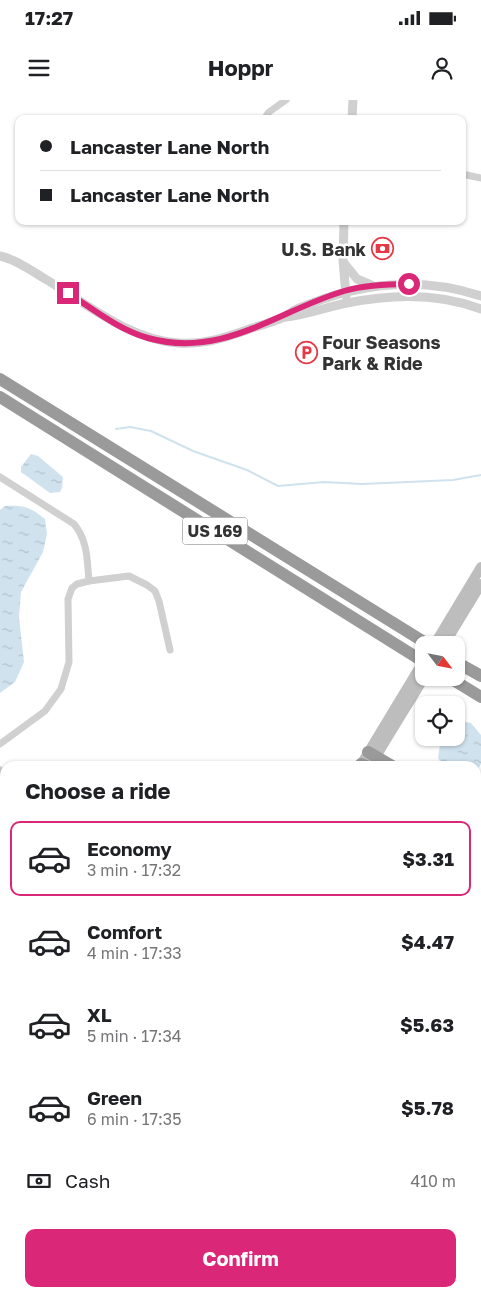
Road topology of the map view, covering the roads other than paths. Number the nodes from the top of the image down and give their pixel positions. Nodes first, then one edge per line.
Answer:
1 (286, 100) edge
2 (353, 100) edge
3 (267, 115) edge
4 (352, 115) edge
5 (466, 175) edge
6 (481, 178) edge
7 (344, 225) edge
8 (0, 256) edge
9 (344, 263) junction
10 (374, 286) junction
11 (346, 291) junction
12 (481, 296) edge
13 (346, 303) junction
14 (481, 309) edge
15 (283, 317) junction
16 (0, 379) edge
17 (0, 397) edge
18 (0, 477) edge
19 (481, 568) edge
20 (89, 580) junction
21 (481, 584) edge
22 (446, 634) joint
23 (415, 636) edge
24 (170, 650) dead end
25 (415, 656) edge
26 (465, 667) edge
27 (478, 674) edge
28 (415, 686) edge
29 (463, 686) edge
30 (480, 697) edge
31 (0, 744) edge
32 (368, 761) edge

1 - 3 street
2 - 4 street
5 - 6 street
7 - 9 street
8 - 15 street
9 - 10 street
9 - 11 street
10 - 11 street
10 - 12 street
11 - 13 street
11 - 15 street
13 - 14 street
13 - 15 street
16 - 23 highway, US 169
17 - 25 highway, US 169
18 - 20 street
19 - 22 main road
20 - 24 street
20 - 31 street
21 - 22 main road
26 - 27 highway
28 - 32 main road
29 - 30 highway

